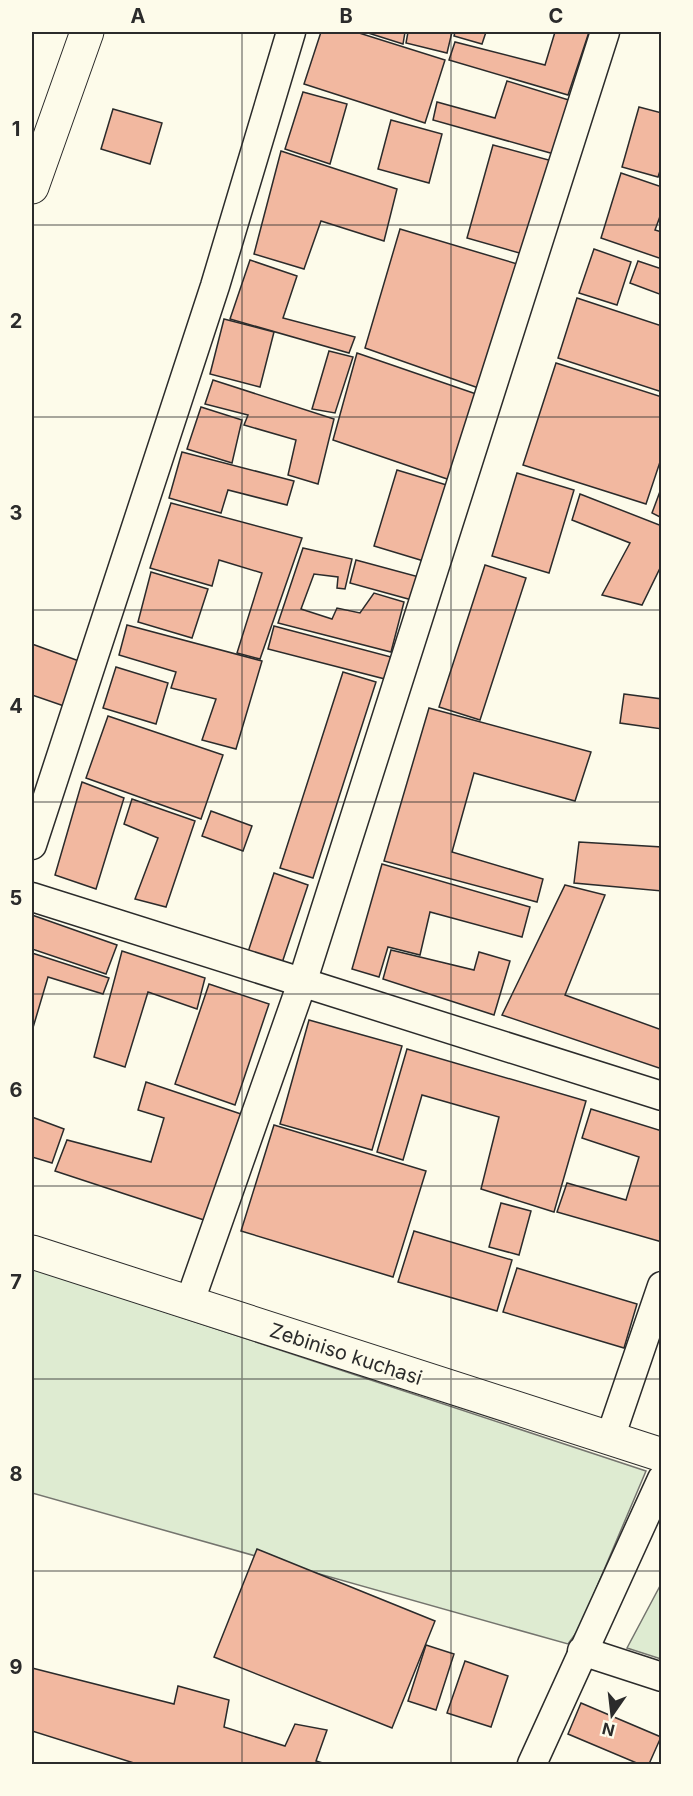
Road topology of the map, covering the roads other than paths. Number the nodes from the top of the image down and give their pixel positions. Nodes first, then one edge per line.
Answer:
1 (87, 32) edge
2 (291, 32) edge
3 (605, 32) edge
4 (32, 187) edge
5 (32, 844) edge
6 (32, 897) edge
7 (302, 983) junction
8 (662, 1096) edge
9 (32, 1252) edge
10 (662, 1286) edge
11 (189, 1304) junction
12 (610, 1438) junction
13 (662, 1455) edge
14 (662, 1479) edge
15 (582, 1651) junction
16 (662, 1677) edge
17 (532, 1764) edge

1 - 4 street
2 - 5 street
3 - 7 street
6 - 7 street
7 - 8 street
7 - 11 street
9 - 11 street, Zebiniso kuchasi
10 - 12 street
11 - 12 street, Zebiniso kuchasi
12 - 13 street, Zebiniso kuchasi
14 - 15 street
15 - 16 street
15 - 17 street

